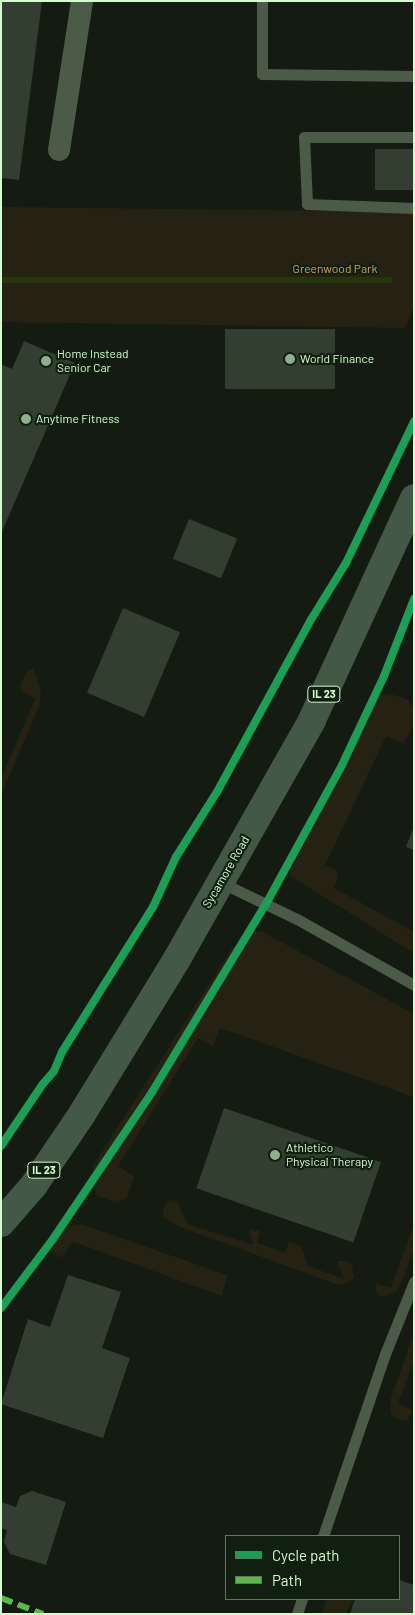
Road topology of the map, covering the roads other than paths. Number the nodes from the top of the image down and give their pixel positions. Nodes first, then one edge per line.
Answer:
1 (82, 1) edge
2 (262, 1) edge
3 (414, 76) edge
4 (414, 137) edge
5 (59, 150) dead end
6 (414, 208) edge
7 (414, 498) edge
8 (220, 882) junction
9 (414, 985) edge
10 (1, 1223) edge
11 (414, 1282) edge
12 (323, 1535) edge
13 (302, 1600) edge
14 (297, 1614) edge

1 - 5 street
2 - 3 lane
4 - 6 lane
7 - 8 main road, Sycamore Road / IL 23
8 - 9 lane
8 - 10 main road, Sycamore Road / IL 23
11 - 12 lane
13 - 14 lane

